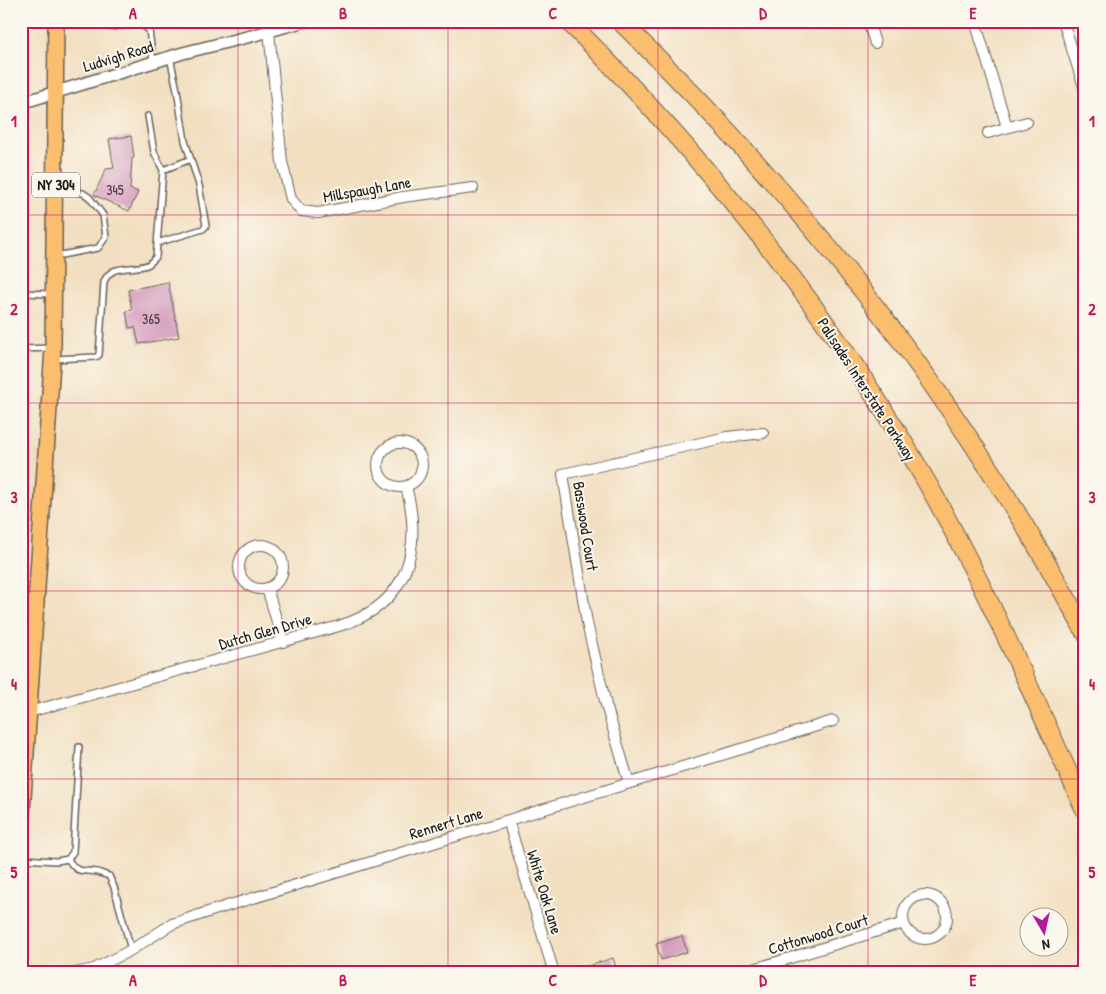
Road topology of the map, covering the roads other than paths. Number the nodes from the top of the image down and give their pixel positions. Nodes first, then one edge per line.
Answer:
1 (56, 21) edge
2 (110, 21) edge
3 (305, 21) edge
4 (568, 21) edge
5 (620, 21) edge
6 (975, 21) edge
7 (1063, 21) edge
8 (869, 22) edge
9 (269, 31) junction
10 (875, 43) dead end
11 (170, 57) junction
12 (153, 62) junction
13 (1085, 90) edge
14 (56, 92) junction
15 (21, 103) edge
16 (148, 116) dead end
17 (1028, 122) dead end
18 (1007, 128) junction
19 (988, 133) dead end
20 (191, 159) junction
21 (163, 170) junction
22 (472, 188) dead end
23 (56, 190) junction
24 (157, 243) junction
25 (55, 256) junction
26 (21, 293) edge
27 (55, 294) junction
28 (21, 349) edge
29 (53, 353) junction
30 (763, 433) dead end
31 (406, 486) junction
32 (267, 588) junction
33 (1085, 632) edge
34 (283, 642) junction
35 (29, 712) junction
36 (833, 721) dead end
37 (79, 747) dead end
38 (629, 783) junction
39 (22, 804) edge
40 (1085, 810) edge
41 (508, 820) junction
42 (21, 828) edge
43 (21, 859) edge
44 (68, 860) junction
45 (904, 923) junction
46 (131, 950) junction
47 (75, 973) edge
48 (554, 973) edge
49 (742, 973) edge

1 - 14 main road, NY 304
2 - 12 lane
3 - 9 street, Ludvigh Road
4 - 40 highway, Palisades Interstate Parkway
5 - 33 highway
6 - 18 street
7 - 13 street
8 - 10 street
9 - 11 street, Ludvigh Road
9 - 22 street, Millspaugh Lane
11 - 12 street, Ludvigh Road
11 - 20 lane
12 - 14 street, Ludvigh Road
14 - 15 street, Ludvigh Road
14 - 23 main road, NY 304
16 - 21 lane
17 - 18 street
18 - 19 street
20 - 21 lane
20 - 24 lane
21 - 24 lane
23 - 25 main road, NY 304
23 - 25 lane
24 - 29 lane
25 - 27 main road, NY 304
26 - 27 lane
27 - 29 main road, NY 304
28 - 29 lane
29 - 35 main road, NY 304
30 - 38 street, Basswood Court
31 - 31 street
31 - 34 street, Dutch Glen Drive
32 - 32 street
32 - 34 street
34 - 35 street, Dutch Glen Drive
35 - 39 main road, NY 304
36 - 38 street, Rennert Lane
37 - 44 lane
38 - 41 street, Rennert Lane
39 - 42 main road, NY 304
41 - 46 street, Rennert Lane
41 - 48 street, White Oak Lane
43 - 44 lane
44 - 46 lane
45 - 45 street
45 - 49 street, Cottonwood Court
46 - 47 street, Rennert Lane

